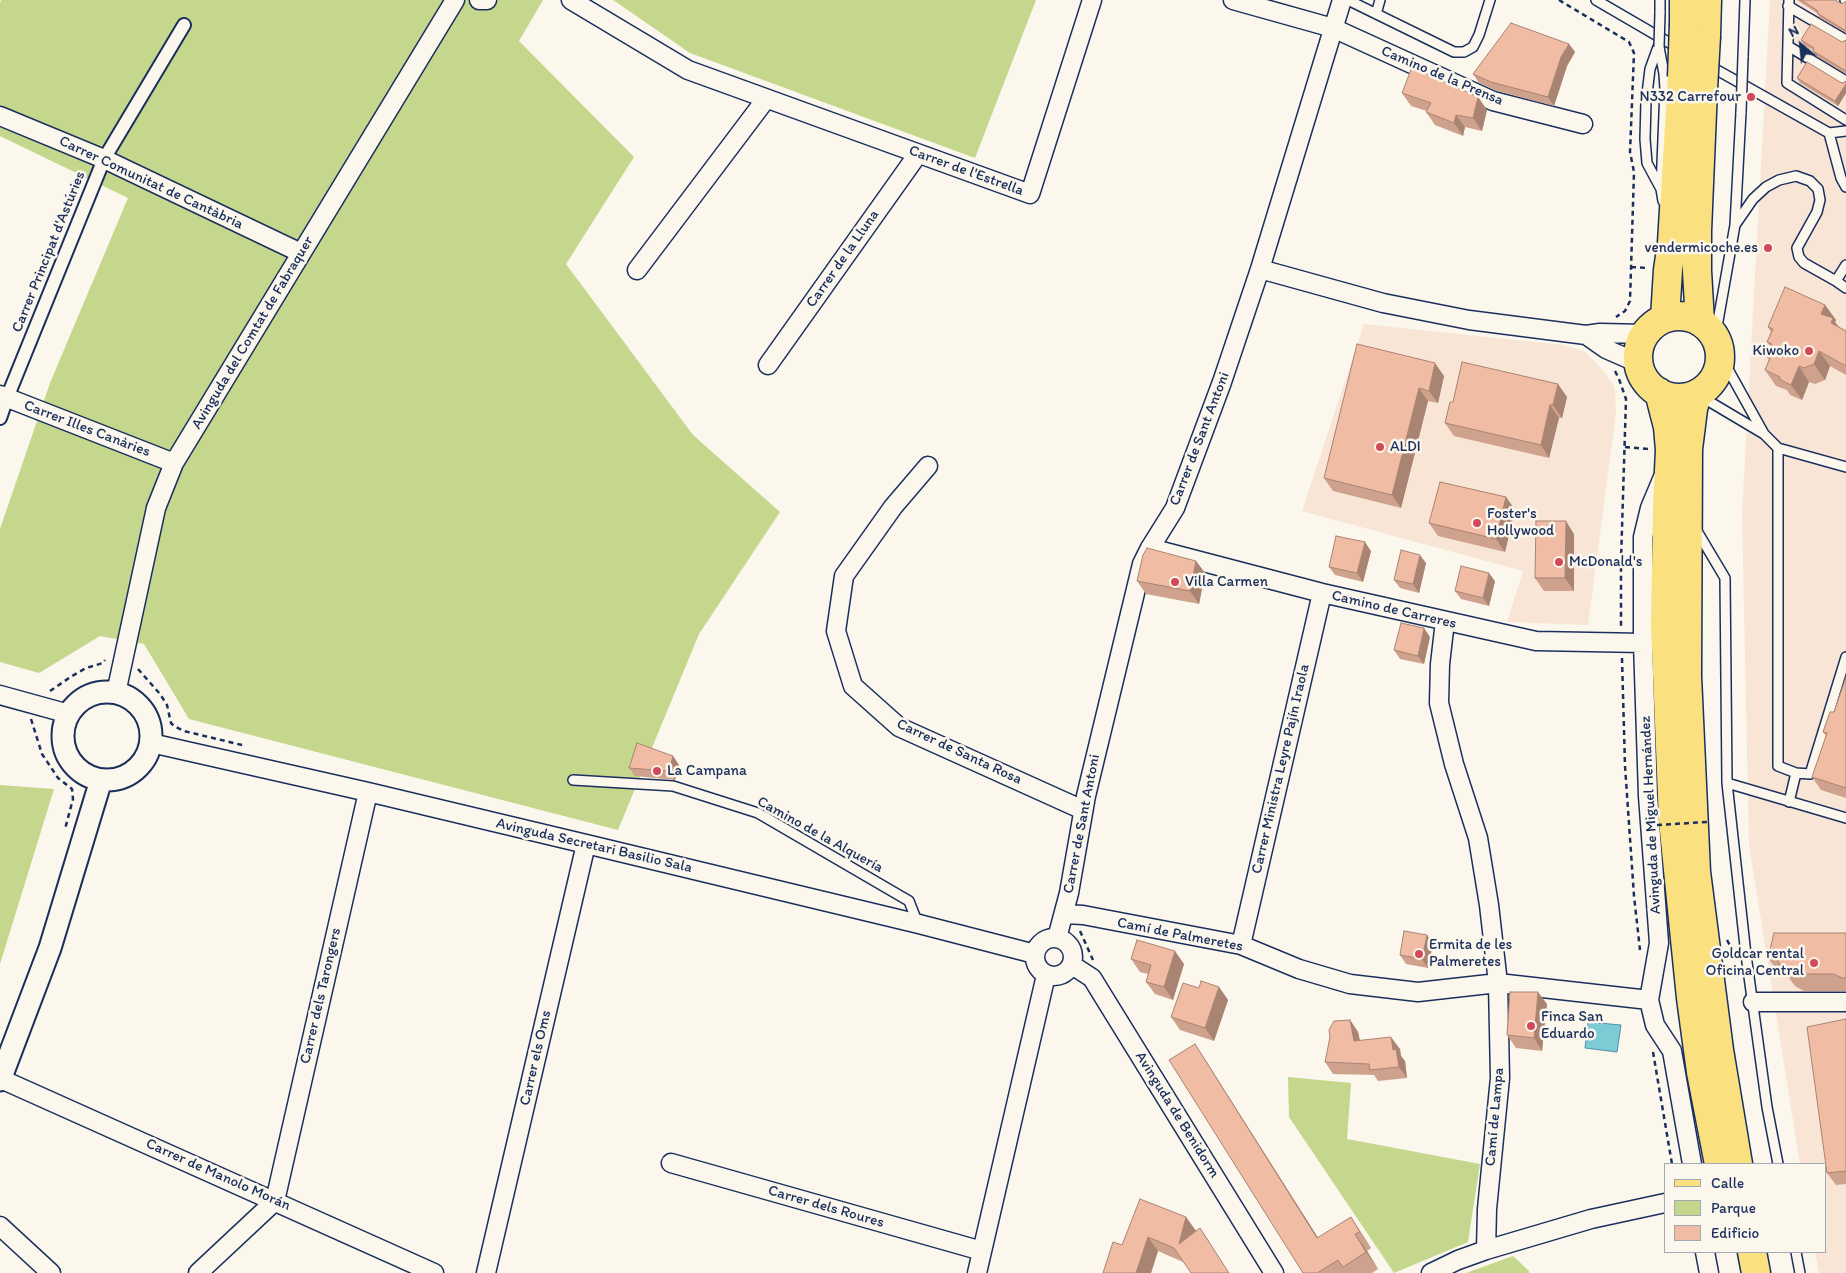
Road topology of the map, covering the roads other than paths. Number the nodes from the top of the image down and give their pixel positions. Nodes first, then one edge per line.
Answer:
1 (455, 0) edge
2 (479, 0) edge
3 (487, 0) edge
4 (571, 0) edge
5 (1092, 0) edge
6 (1233, 0) edge
7 (1342, 0) edge
8 (1348, 0) edge
9 (1380, 0) edge
10 (1490, 0) edge
11 (1596, 0) edge
12 (1660, 0) edge
13 (1707, 0) edge
14 (1745, 0) edge
15 (1788, 3) edge
16 (1376, 14) junction
17 (1684, 18) edge
18 (184, 25) dead end
19 (1333, 28) junction
20 (1846, 40) edge
21 (1788, 46) junction
22 (1658, 47) junction
23 (1846, 81) edge
24 (1692, 83) junction
25 (766, 99) junction
26 (0, 116) edge
27 (1846, 120) edge
28 (1583, 124) dead end
29 (1846, 131) edge
30 (1828, 133) junction
31 (918, 154) junction
32 (104, 159) junction
33 (1846, 187) edge
34 (1661, 188) junction
35 (1735, 225) junction
36 (1672, 243) junction
37 (301, 254) junction
38 (1846, 265) edge
39 (1260, 269) junction
40 (636, 270) dead end
41 (1836, 281) junction
42 (1846, 288) edge
43 (1655, 326) junction
44 (1586, 335) junction
45 (1712, 338) junction
46 (1638, 363) junction
47 (768, 365) dead end
48 (1659, 392) junction
49 (1696, 394) junction
50 (3, 397) edge
51 (0, 418) edge
52 (1764, 434) junction
53 (1778, 448) junction
54 (174, 463) junction
55 (1669, 463) junction
56 (928, 466) dead end
57 (1846, 468) edge
58 (1688, 514) junction
59 (1150, 548) junction
60 (1322, 593) junction
61 (1445, 621) junction
62 (1643, 643) junction
63 (1846, 657) edge
64 (116, 693) junction
65 (0, 695) edge
66 (69, 714) junction
67 (151, 743) junction
68 (1796, 774) junction
69 (101, 780) junction
70 (573, 780) dead end
71 (1728, 782) junction
72 (368, 792) junction
73 (1789, 802) junction
74 (1083, 810) junction
75 (1846, 818) edge
76 (586, 844) junction
77 (1065, 914) junction
78 (918, 924) junction
79 (1057, 938) junction
80 (1241, 945) junction
81 (1035, 954) junction
82 (1072, 965) junction
83 (1046, 975) junction
84 (1498, 983) junction
85 (1649, 1000) junction
86 (1753, 1002) junction
87 (1846, 1002) edge
88 (0, 1080) edge
89 (671, 1163) dead end
90 (1692, 1163) edge
91 (1719, 1163) edge
92 (1738, 1163) edge
93 (1778, 1163) edge
94 (275, 1201) junction
95 (1664, 1203) edge
96 (0, 1226) edge
97 (1486, 1250) junction
98 (982, 1251) junction
99 (1705, 1253) edge
100 (1736, 1253) edge
101 (1752, 1253) edge
102 (1796, 1253) edge
103 (51, 1273) edge
104 (198, 1273) edge
105 (434, 1273) edge
106 (486, 1273) edge
107 (977, 1273) edge
108 (1274, 1273) edge
109 (1431, 1273) edge
110 (1709, 1273) edge
111 (1737, 1273) edge
112 (1756, 1273) edge
113 (1800, 1273) edge

1 - 37 street, Avinguda del Comtat de Fabraquer
2 - 3 street
4 - 25 street, Carrer de l'Estrella
5 - 31 street, Carrer de l'Estrella
6 - 19 street
7 - 19 street, Carrer de Sant Antoni
8 - 16 lane
9 - 16 lane
10 - 16 lane
11 - 30 lane
12 - 17 lane
13 - 17 main road
14 - 35 lane, bridge
15 - 20 lane
15 - 21 lane
17 - 22 lane, bridge
17 - 24 main road, bridge
18 - 32 street, Carrer Principat d'Astúries
19 - 28 street, Camino de la Prensa
19 - 39 street, Carrer de Sant Antoni
21 - 23 lane
21 - 27 lane
22 - 34 lane
22 - 34 lane
24 - 36 main road
24 - 45 main road
25 - 31 street, Carrer de l'Estrella
25 - 40 street
26 - 32 street, Carrer Comunitat de Cantàbria
29 - 30 lane
30 - 33 lane
31 - 47 street, Carrer de la Lluna
32 - 37 street, Carrer Comunitat de Cantàbria
32 - 50 street, Carrer Principat d'Astúries
34 - 36 lane
35 - 41 lane
35 - 45 lane
36 - 43 main road
37 - 54 street, Avinguda del Comtat de Fabraquer
38 - 41 lane
39 - 44 street
39 - 59 street, Carrer de Sant Antoni
41 - 42 lane
43 - 44 street
43 - 45 main road
43 - 46 main road
44 - 46 street
45 - 49 main road
45 - 52 lane
46 - 48 main road
48 - 49 main road
48 - 55 main road
49 - 52 lane
49 - 58 main road
50 - 51 street, Carrer Principat d'Astúries
50 - 54 street, Carrer Illes Canàries
52 - 53 lane
53 - 57 lane
53 - 68 lane
54 - 64 street, Avinguda del Comtat de Fabraquer
55 - 62 street, Avinguda de Miguel Hernández
55 - 91 main road
56 - 74 street, Carrer de Santa Rosa
58 - 71 lane
58 - 92 main road
59 - 60 street, Camino de Carreres
59 - 74 street, Carrer de Sant Antoni
60 - 61 street, Camino de Carreres
60 - 80 street, Carrer Ministra Leyre Pajín Iraola
61 - 62 street, Camino de Carreres
61 - 84 street, Camí de Lampa
62 - 85 street, Avinguda de Miguel Hernández
63 - 68 lane
64 - 66 street
64 - 67 street
65 - 66 street
66 - 69 street
67 - 69 street
67 - 72 street, Avinguda Secretari Basilio Sala
68 - 73 lane
69 - 88 street
70 - 78 lane, Camino de la Alquería
71 - 73 lane
71 - 86 lane
72 - 76 street, Avinguda Secretari Basilio Sala
72 - 94 street, Carrer dels Tarongers
73 - 75 lane
74 - 77 street, Carrer de Sant Antoni
76 - 78 street, Avinguda Secretari Basilio Sala
76 - 106 street, Carrer els Oms
77 - 79 street, Carrer de Sant Antoni
77 - 80 street, Camí de Palmeretes
78 - 81 street, Avinguda Secretari Basilio Sala
79 - 81 street
79 - 82 street
80 - 84 street, Camí de Palmeretes
81 - 83 street
82 - 83 street
82 - 108 street, Avinguda de Benidorm
83 - 98 street
84 - 85 street, Camí de Palmeretes
84 - 97 street, Camí de Lampa
85 - 90 street, Avinguda de Miguel Hernández
86 - 87 street
86 - 93 lane
88 - 94 street, Carrer de Manolo Morán
89 - 98 street, Carrer dels Roures
94 - 104 street
94 - 105 street, Carrer de Manolo Morán
95 - 97 street
96 - 103 street
97 - 109 street
98 - 107 street
99 - 110 street
100 - 111 main road
101 - 112 main road
102 - 113 lane

